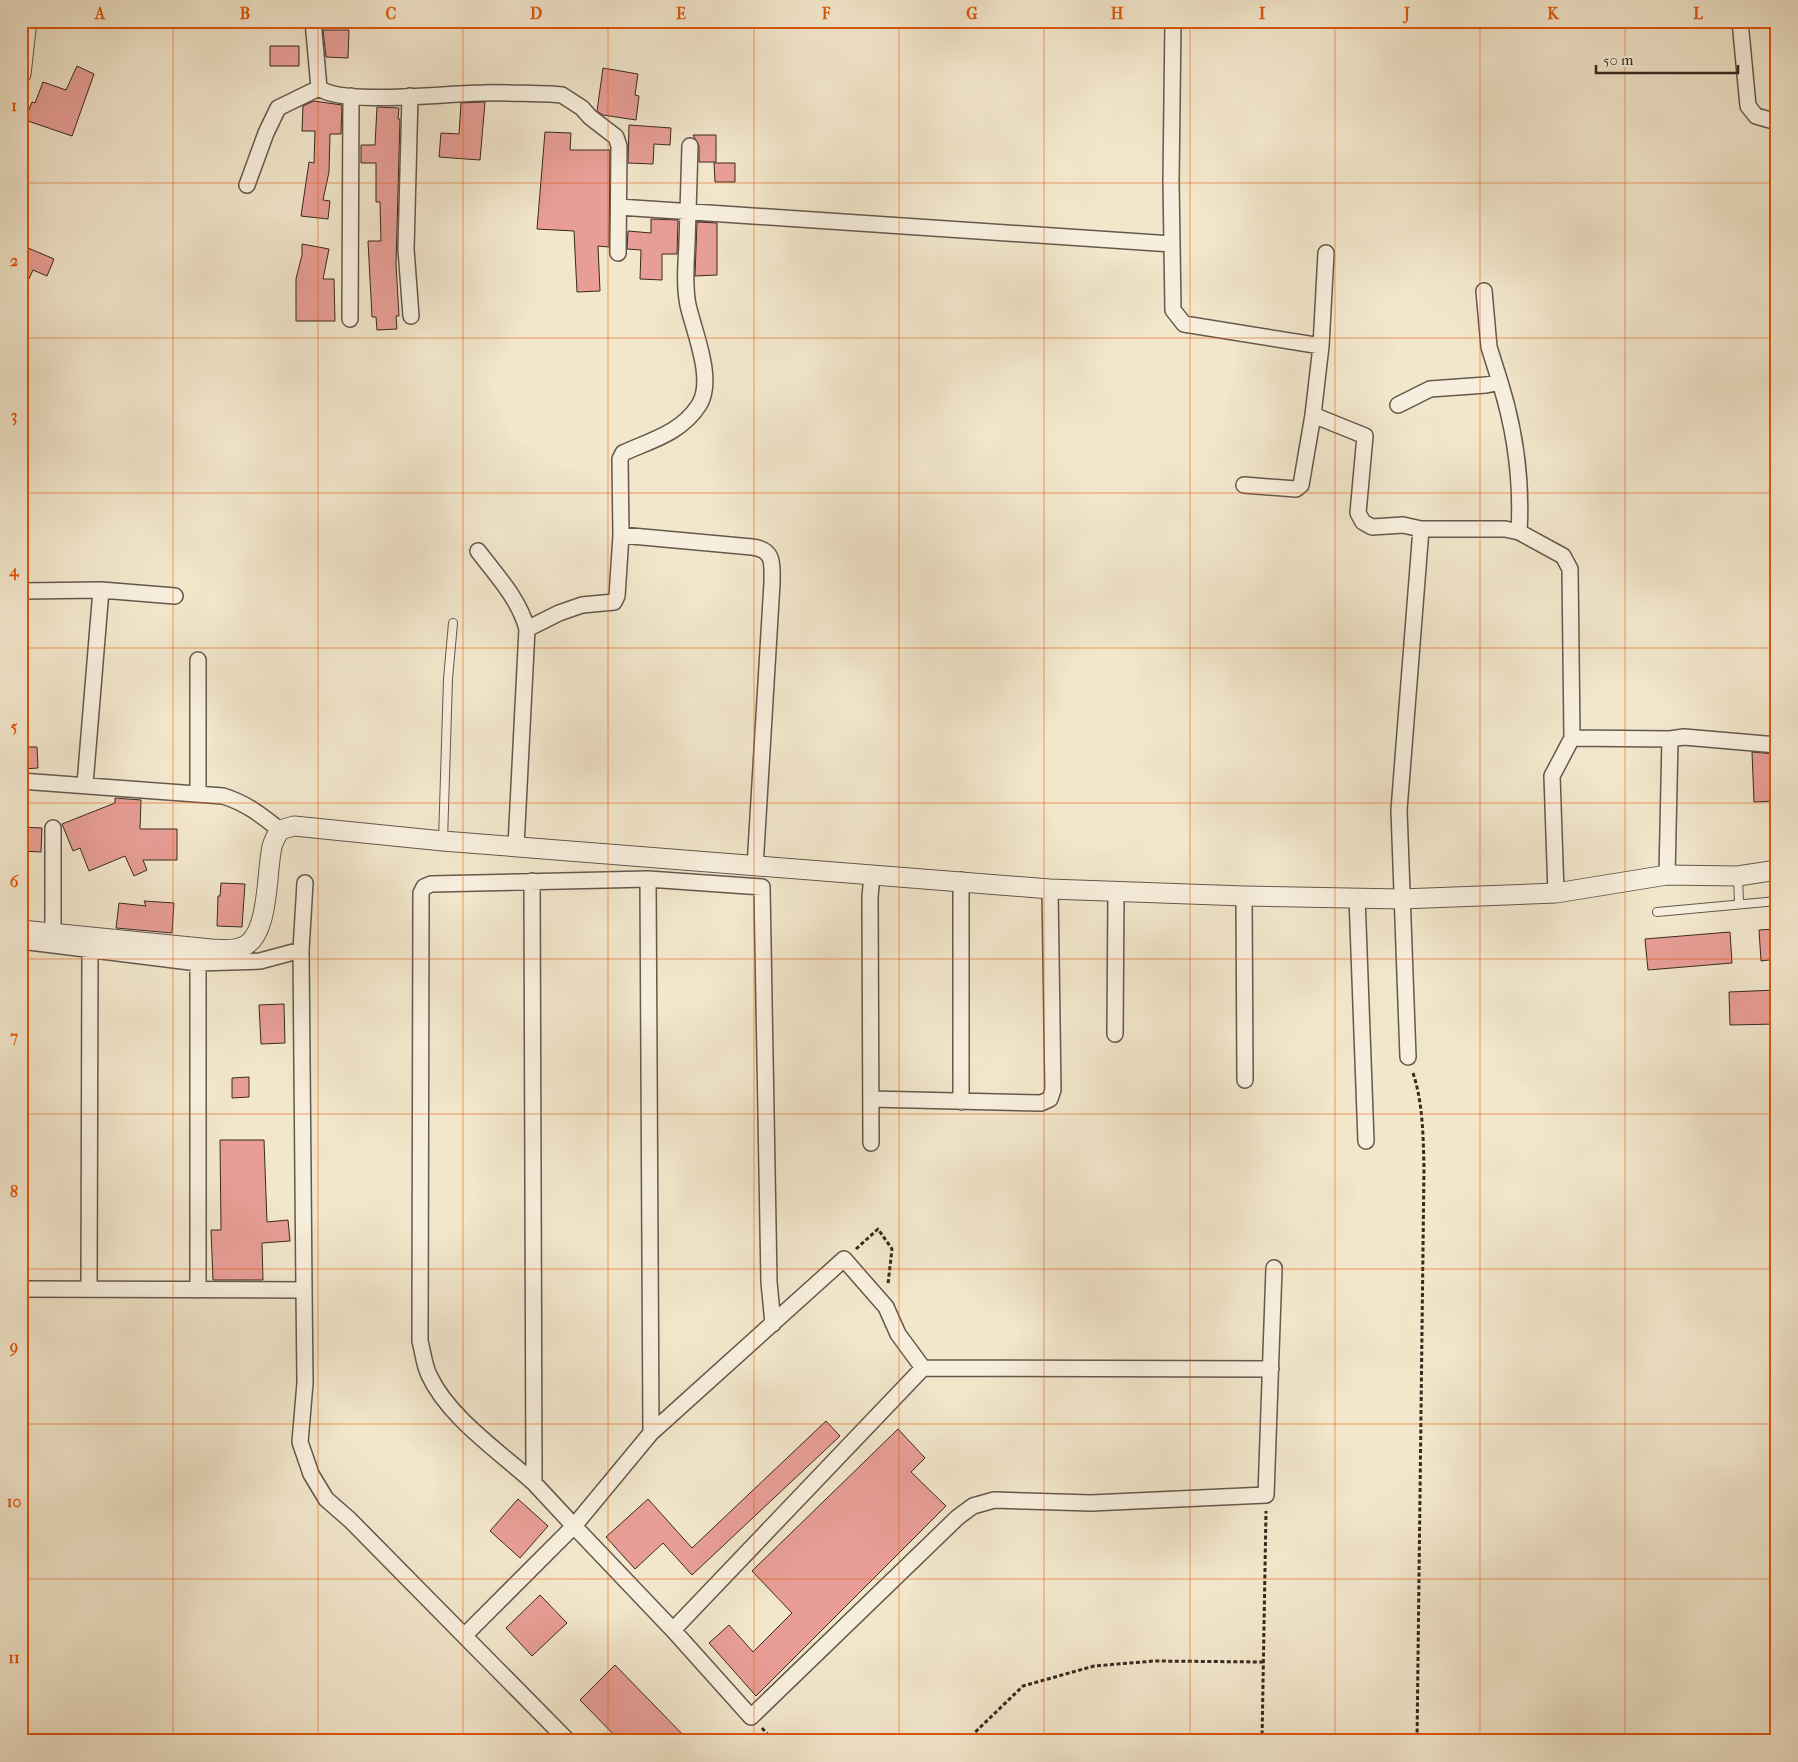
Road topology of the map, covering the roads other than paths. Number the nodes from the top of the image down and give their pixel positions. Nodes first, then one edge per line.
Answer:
1 (27, 21) edge
2 (313, 21) edge
3 (1173, 21) edge
4 (1740, 21) edge
5 (21, 74) edge
6 (319, 88) junction
7 (351, 96) junction
8 (410, 96) junction
9 (1777, 122) edge
10 (690, 146) dead end
11 (247, 185) dead end
12 (619, 207) junction
13 (688, 213) junction
14 (1172, 244) junction
15 (618, 253) dead end
16 (1326, 253) dead end
17 (1484, 291) dead end
18 (411, 316) dead end
19 (350, 319) dead end
20 (1321, 346) junction
21 (1500, 382) junction
22 (1398, 405) dead end
23 (1313, 415) junction
24 (1244, 485) dead end
25 (1421, 529) junction
26 (1519, 532) junction
27 (621, 535) junction
28 (478, 551) dead end
29 (101, 590) junction
30 (21, 591) edge
31 (175, 596) dead end
32 (453, 623) dead end
33 (527, 629) junction
34 (198, 660) dead end
35 (1572, 738) junction
36 (1670, 739) junction
37 (1777, 745) edge
38 (21, 781) edge
39 (85, 784) junction
40 (198, 793) junction
41 (53, 828) dead end
42 (280, 830) junction
43 (443, 842) junction
44 (516, 846) junction
45 (755, 867) junction
46 (1777, 870) edge
47 (872, 875) junction
48 (1667, 876) junction
49 (1738, 876) junction
50 (648, 879) junction
51 (960, 880) junction
52 (532, 882) junction
53 (305, 883) dead end
54 (1050, 889) junction
55 (1116, 892) junction
56 (1556, 893) junction
57 (1244, 896) junction
58 (1357, 897) junction
59 (1401, 899) junction
60 (1777, 901) edge
61 (1739, 902) junction
62 (1657, 912) dead end
63 (21, 930) edge
64 (54, 935) junction
65 (21, 941) edge
66 (90, 949) junction
67 (301, 950) junction
68 (198, 963) junction
69 (1115, 1034) dead end
70 (1408, 1057) road end
71 (1245, 1080) dead end
72 (871, 1099) junction
73 (961, 1102) junction
74 (1366, 1141) dead end
75 (871, 1143) dead end
76 (1274, 1268) dead end
77 (21, 1289) edge
78 (89, 1290) junction
79 (198, 1290) junction
80 (304, 1290) junction
81 (773, 1324) junction
82 (923, 1368) junction
83 (1271, 1369) junction
84 (651, 1433) junction
85 (534, 1483) junction
86 (574, 1526) junction
87 (673, 1630) junction
88 (464, 1635) junction
89 (568, 1741) edge

1 - 5 street
2 - 6 street
3 - 14 street
4 - 9 street
6 - 7 street
6 - 11 street
7 - 8 street
7 - 19 street
8 - 12 street
8 - 18 street
10 - 13 street
12 - 13 street
12 - 15 street
13 - 14 street
13 - 27 street
14 - 20 street
16 - 20 street
17 - 21 street
20 - 23 street
21 - 22 street
21 - 26 street
23 - 24 street
23 - 25 street
25 - 26 street
25 - 59 street
26 - 35 street
27 - 33 street
27 - 45 street
28 - 33 street
29 - 30 street
29 - 31 street
29 - 39 street
32 - 43 lane
33 - 44 street
34 - 40 street
35 - 36 street
35 - 56 street
36 - 37 street
36 - 48 street
38 - 39 street
39 - 40 street
40 - 42 street
41 - 64 street
42 - 43 street
42 - 64 street
43 - 44 street
44 - 45 street
45 - 47 street
46 - 49 street
47 - 51 street
47 - 72 street
48 - 49 street
48 - 56 street
49 - 61 lane
50 - 52 street
50 - 81 street
50 - 84 street
51 - 54 street
51 - 73 street
52 - 85 street
52 - 85 street
53 - 67 street
54 - 55 street
54 - 73 street
55 - 57 street
55 - 69 street
56 - 59 street
57 - 58 street
57 - 71 street
58 - 59 street
58 - 74 street
59 - 70 street
60 - 61 lane
61 - 62 lane
63 - 64 street
65 - 66 street
66 - 68 street
66 - 78 street
67 - 68 street
67 - 80 street
68 - 79 street
72 - 73 street
72 - 75 street
76 - 83 street
77 - 78 street
78 - 79 street
79 - 80 street
80 - 88 street
81 - 82 street
81 - 84 street
82 - 83 street
82 - 87 street
83 - 87 street
84 - 86 street
85 - 86 street
86 - 87 street
86 - 88 street
88 - 89 street

